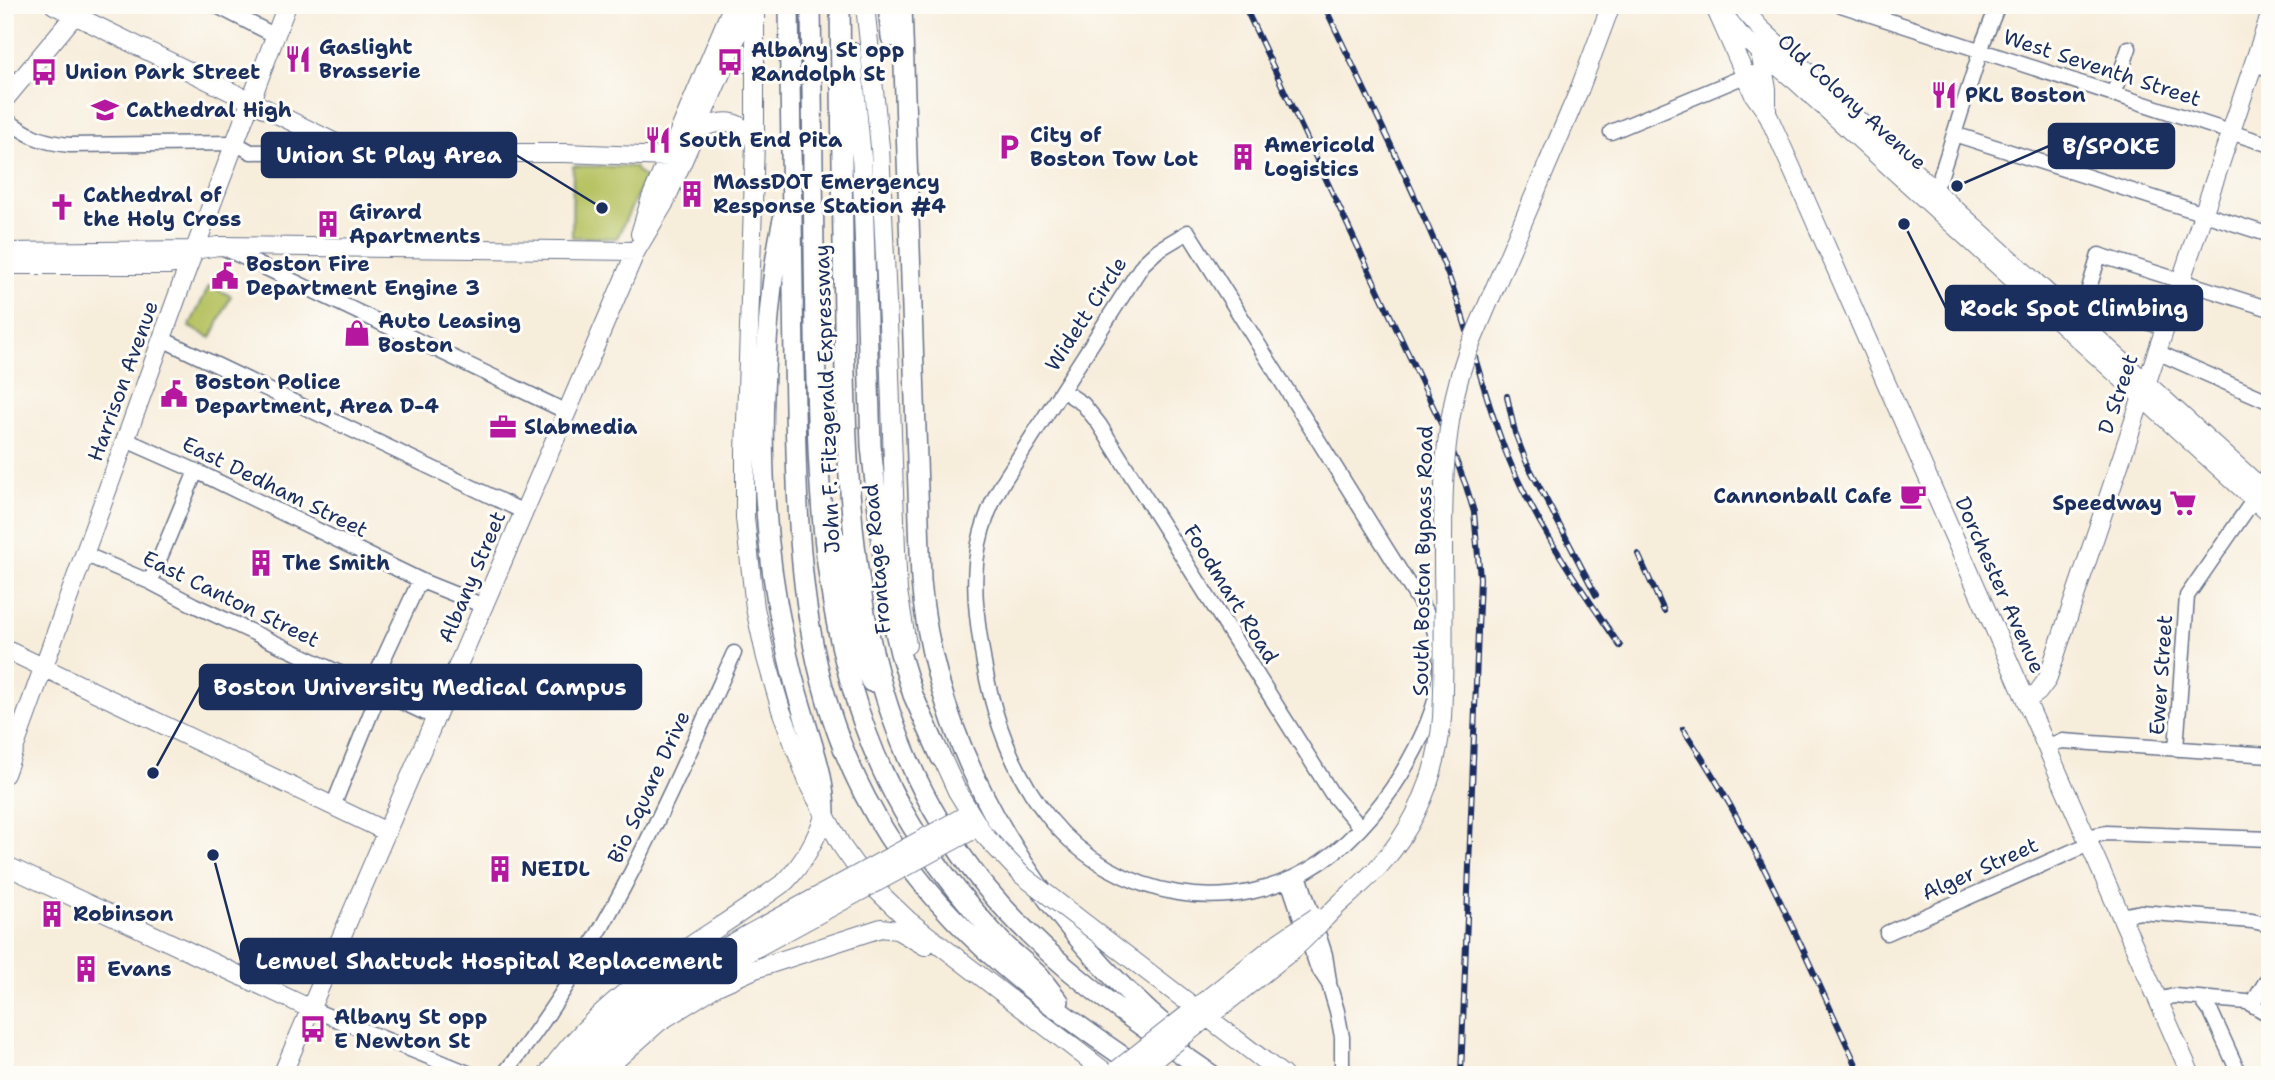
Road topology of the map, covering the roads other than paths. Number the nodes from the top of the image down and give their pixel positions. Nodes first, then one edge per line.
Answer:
1 (54, 5) edge
2 (215, 5) edge
3 (287, 5) edge
4 (733, 5) edge
5 (754, 5) edge
6 (789, 5) edge
7 (811, 5) edge
8 (822, 5) edge
9 (841, 5) edge
10 (864, 5) edge
11 (888, 5) edge
12 (902, 5) edge
13 (1611, 5) edge
14 (1715, 5) edge
15 (1842, 5) edge
16 (1998, 5) edge
17 (1743, 7) edge
18 (79, 10) edge
19 (2270, 15) edge
20 (276, 36) junction
21 (2129, 48) dead end
22 (1760, 50) junction
23 (1981, 50) junction
24 (2262, 66) edge
25 (832, 72) junction
26 (1764, 74) junction
27 (1745, 75) junction
28 (2113, 95) junction
29 (5, 99) edge
30 (905, 99) junction
31 (251, 102) junction
32 (1767, 113) junction
33 (5, 119) edge
34 (698, 129) junction
35 (1611, 132) dead end
36 (2231, 132) junction
37 (1954, 134) junction
38 (755, 142) junction
39 (236, 143) junction
40 (2270, 145) edge
41 (352, 150) junction
42 (668, 156) junction
43 (792, 184) junction
44 (1929, 194) junction
45 (2203, 213) junction
46 (2270, 235) edge
47 (220, 246) junction
48 (194, 250) junction
49 (636, 251) junction
50 (5, 252) edge
51 (5, 265) edge
52 (2181, 280) junction
53 (2270, 309) edge
54 (2165, 328) junction
55 (162, 339) junction
56 (2157, 352) junction
57 (1062, 390) junction
58 (2144, 390) junction
59 (2270, 402) edge
60 (567, 412) junction
61 (125, 440) junction
62 (196, 471) junction
63 (2270, 471) edge
64 (2261, 494) edge
65 (524, 512) junction
66 (2270, 514) edge
67 (84, 554) junction
68 (420, 580) junction
69 (150, 582) junction
70 (484, 606) junction
71 (5, 649) edge
72 (734, 653) dead end
73 (44, 667) junction
74 (374, 691) junction
75 (2026, 701) junction
76 (436, 718) junction
77 (2046, 746) junction
78 (2176, 749) junction
79 (2270, 755) edge
80 (941, 758) junction
81 (5, 774) edge
82 (333, 806) junction
83 (825, 814) junction
84 (972, 825) junction
85 (1360, 827) junction
86 (387, 832) junction
87 (2270, 839) edge
88 (2087, 840) junction
89 (5, 865) edge
90 (1294, 877) junction
91 (2121, 916) junction
92 (2270, 925) edge
93 (1887, 933) dead end
94 (752, 941) junction
95 (2270, 975) edge
96 (992, 984) junction
97 (2204, 999) junction
98 (2158, 1000) junction
99 (2252, 1003) junction
100 (311, 1009) junction
101 (2270, 1015) edge
102 (1197, 1016) junction
103 (1077, 1024) junction
104 (2236, 1067) dead end
105 (1342, 1070) edge
106 (1119, 1073) edge
107 (282, 1075) edge
108 (473, 1075) edge
109 (503, 1075) edge
110 (547, 1075) edge
111 (561, 1075) edge
112 (584, 1075) edge
113 (598, 1075) edge
114 (1149, 1075) edge
115 (1214, 1075) edge
116 (1283, 1075) edge
117 (1329, 1075) edge
118 (2191, 1075) edge

1 - 18 main road
2 - 20 street
3 - 20 main road, Harrison Avenue
4 - 42 main road, Albany Street
5 - 34 main road, Albany Street
5 - 38 main road
6 - 43 highway, John F. Fitzgerald Expressway
7 - 25 highway
8 - 25 highway
9 - 25 highway, John F. Fitzgerald Expressway
10 - 80 main road, Frontage Road
11 - 30 highway
12 - 30 highway
13 - 102 main road, South Boston Bypass Road, bridge
14 - 22 main road, Old Colony Avenue
14 - 27 main road, Dorchester Avenue
15 - 23 street, West Seventh Street
16 - 23 street
17 - 22 main road, Dorchester Avenue
17 - 44 main road, Old Colony Avenue
18 - 29 main road
18 - 31 main road
19 - 24 main road, D Street
20 - 31 main road, Harrison Avenue
21 - 28 street
22 - 26 main road, Dorchester Avenue
22 - 44 main road, Old Colony Avenue
23 - 28 street, West Seventh Street
23 - 37 street
24 - 36 main road, D Street
25 - 80 highway
25 - 103 highway
25 - 115 highway, John F. Fitzgerald Expressway
26 - 27 street
26 - 32 main road, Dorchester Avenue
27 - 32 main road, Dorchester Avenue
27 - 35 street
28 - 36 street, West Seventh Street
30 - 115 highway
31 - 39 main road, Harrison Avenue
31 - 41 main road
32 - 75 main road, Dorchester Avenue
33 - 39 street
34 - 38 main road
34 - 49 main road, Albany Street
36 - 40 street, West Seventh Street
36 - 45 main road, D Street
37 - 44 street
37 - 45 street
38 - 83 main road
39 - 41 street
39 - 48 main road, Harrison Avenue
41 - 42 main road
42 - 49 main road, Albany Street
43 - 83 highway
43 - 103 highway, John F. Fitzgerald Expressway
44 - 58 main road, Old Colony Avenue
45 - 46 street
45 - 52 main road, D Street
47 - 48 main road
47 - 49 main road
47 - 60 street
48 - 50 main road
48 - 51 main road
48 - 55 main road, Harrison Avenue
49 - 60 main road, Albany Street
52 - 53 street
52 - 54 main road, D Street
52 - 54 street
54 - 56 main road, D Street
55 - 61 main road, Harrison Avenue
55 - 65 street
56 - 58 main road, D Street
56 - 59 street
57 - 85 street, Foodmart Road
57 - 85 street, Widett Circle
57 - 90 street, Widett Circle
58 - 64 main road, Old Colony Avenue
58 - 75 main road, D Street
60 - 65 main road, Albany Street
61 - 62 street, East Dedham Street
61 - 67 main road, Harrison Avenue
62 - 68 street, East Dedham Street
62 - 69 street
63 - 64 street, Ewer Street
64 - 66 main road, Old Colony Avenue
64 - 78 street, Ewer Street
65 - 70 main road, Albany Street
67 - 69 street, East Canton Street
67 - 73 main road, Harrison Avenue
68 - 70 street, East Dedham Street
68 - 74 street
69 - 74 street, East Canton Street
70 - 76 main road, Albany Street
71 - 73 main road
72 - 109 street, Bio Square Drive
73 - 81 main road, Harrison Avenue
73 - 82 main road
74 - 76 street, East Canton Street
74 - 82 street
75 - 77 main road, Dorchester Avenue
76 - 86 main road, Albany Street
77 - 78 street
77 - 88 main road, Dorchester Avenue
78 - 79 street
80 - 84 main road, Frontage Road
82 - 86 main road
83 - 96 main road
83 - 110 main road
84 - 94 main road, bridge
84 - 102 main road, Frontage Road, bridge
85 - 90 street, Widett Circle
86 - 100 main road, Albany Street
87 - 88 street, Alger Street
88 - 91 main road, Dorchester Avenue
88 - 93 street, Alger Street
89 - 100 main road
90 - 105 street
91 - 92 street
91 - 98 main road, Dorchester Avenue
94 - 111 main road
94 - 112 main road
95 - 99 street
96 - 106 main road
96 - 113 main road
97 - 98 street
97 - 99 street
97 - 104 street
98 - 118 main road, Dorchester Avenue
99 - 101 street
100 - 107 main road, Albany Street
100 - 108 street
102 - 106 main road, South Boston Bypass Road, bridge
102 - 116 main road, Frontage Road
103 - 114 highway
105 - 117 street

